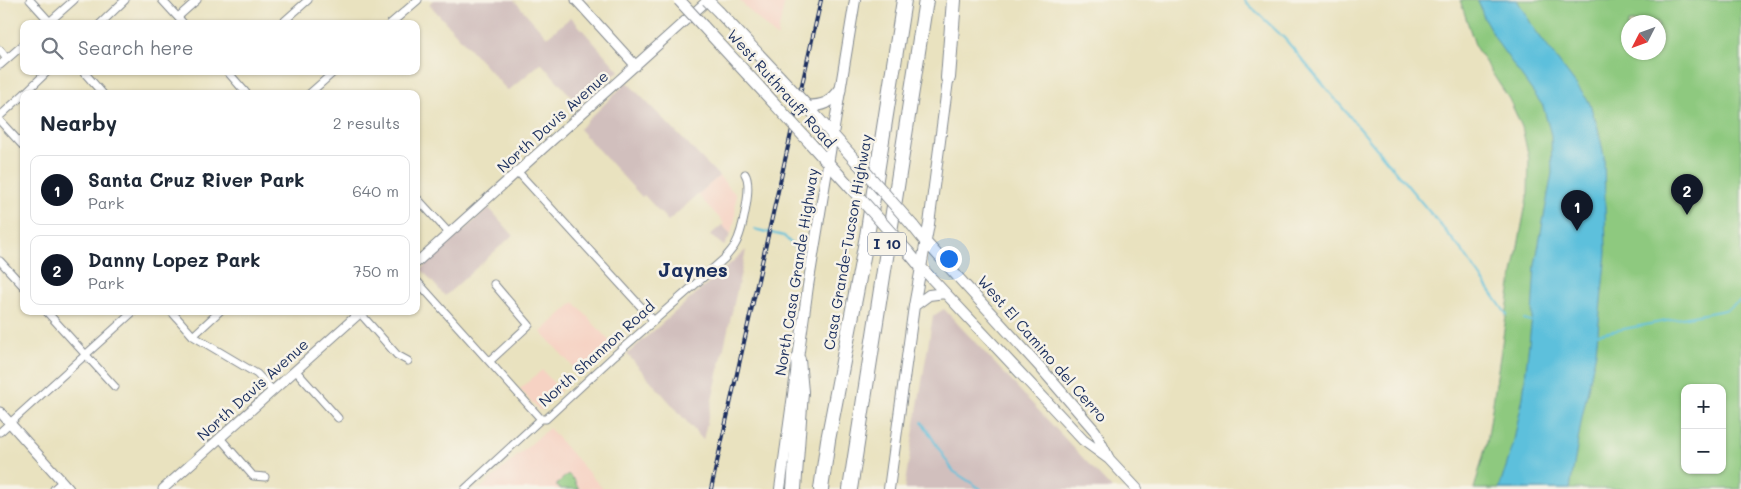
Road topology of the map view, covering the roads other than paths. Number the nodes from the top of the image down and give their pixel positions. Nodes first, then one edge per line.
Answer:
1 (30, 0) edge
2 (74, 0) edge
3 (125, 0) edge
4 (162, 0) edge
5 (197, 0) edge
6 (308, 0) edge
7 (418, 0) edge
8 (576, 0) edge
9 (679, 0) edge
10 (708, 0) edge
11 (855, 0) edge
12 (904, 0) edge
13 (926, 0) edge
14 (954, 0) edge
15 (961, 0) edge
16 (178, 17) junction
17 (46, 20) edge
18 (51, 20) edge
19 (104, 20) edge
20 (181, 20) edge
21 (286, 20) edge
22 (395, 20) edge
23 (20, 48) edge
24 (0, 50) edge
25 (8, 59) junction
26 (0, 65) edge
27 (636, 66) junction
28 (44, 75) edge
29 (86, 75) edge
30 (230, 75) edge
31 (330, 75) edge
32 (948, 78) junction
33 (28, 90) edge
34 (100, 90) edge
35 (244, 90) edge
36 (314, 90) edge
37 (840, 90) junction
38 (20, 98) edge
39 (811, 108) junction
40 (0, 116) edge
41 (0, 121) edge
42 (834, 135) junction
43 (20, 143) edge
44 (828, 163) junction
45 (518, 172) junction
46 (745, 174) dead end
47 (420, 201) edge
48 (449, 233) junction
49 (926, 241) junction
50 (420, 259) edge
51 (0, 261) edge
52 (920, 266) junction
53 (20, 283) edge
54 (420, 284) edge
55 (494, 284) dead end
56 (945, 293) junction
57 (914, 306) junction
58 (50, 315) edge
59 (130, 315) edge
60 (175, 315) edge
61 (216, 315) edge
62 (358, 315) edge
63 (364, 315) edge
64 (654, 321) junction
65 (193, 336) junction
66 (86, 355) junction
67 (798, 360) junction
68 (408, 361) dead end
69 (490, 361) junction
70 (296, 371) junction
71 (115, 387) dead end
72 (273, 391) junction
73 (0, 412) edge
74 (338, 418) dead end
75 (541, 419) junction
76 (10, 424) junction
77 (0, 432) edge
78 (220, 438) junction
79 (1109, 459) junction
80 (265, 477) dead end
81 (66, 485) edge
82 (54, 489) edge
83 (163, 489) edge
84 (465, 489) edge
85 (780, 489) edge
86 (794, 489) edge
87 (821, 489) edge
88 (850, 489) edge
89 (889, 489) edge
90 (1137, 489) edge

1 - 17 street
2 - 18 street
3 - 19 street
4 - 16 street
5 - 16 street
6 - 21 street
7 - 22 street
8 - 27 street
9 - 44 main road, West Ruthrauff Road, bridge
10 - 27 street, North Davis Avenue
10 - 39 main road, West Ruthrauff Road, bridge
11 - 37 main road, North Casa Grande Highway
12 - 87 highway, Casa Grande-Tucson Highway / I 10
13 - 88 highway, I 10
14 - 32 highway
15 - 32 main road
16 - 20 street
23 - 25 street
24 - 25 street
25 - 26 street
27 - 45 street, North Davis Avenue
28 - 33 street
29 - 34 street
30 - 35 street
31 - 36 street
32 - 49 main road
37 - 39 main road
37 - 42 main road, North Casa Grande Highway
38 - 40 street
39 - 42 main road, West Ruthrauff Road
41 - 43 street
42 - 44 main road, North Casa Grande Highway
42 - 49 main road, West Ruthrauff Road, bridge
44 - 52 main road, West Ruthrauff Road, bridge
44 - 67 main road, North Casa Grande Highway
45 - 48 street, North Davis Avenue
45 - 64 street
46 - 64 street, North Shannon Road
47 - 48 street
48 - 50 street, North Davis Avenue
49 - 52 main road
49 - 79 main road, West El Camino del Cerro
51 - 53 street
52 - 56 main road, West El Camino del Cerro
52 - 57 main road
54 - 69 street
55 - 69 street
56 - 57 main road
56 - 79 main road, West El Camino del Cerro
57 - 89 main road
58 - 66 street
59 - 66 street
60 - 65 street
61 - 65 street
62 - 70 street, North Davis Avenue
63 - 68 street
64 - 75 street, North Shannon Road
65 - 72 street
66 - 71 street
66 - 76 street
67 - 85 main road, North Casa Grande Highway
67 - 86 highway
69 - 75 street
70 - 72 street, North Davis Avenue
70 - 74 street
72 - 78 street, North Davis Avenue
73 - 76 street
75 - 84 street, North Shannon Road
76 - 77 street
76 - 81 street
78 - 80 street
78 - 83 street, North Davis Avenue
79 - 90 main road, West El Camino del Cerro
81 - 82 street

